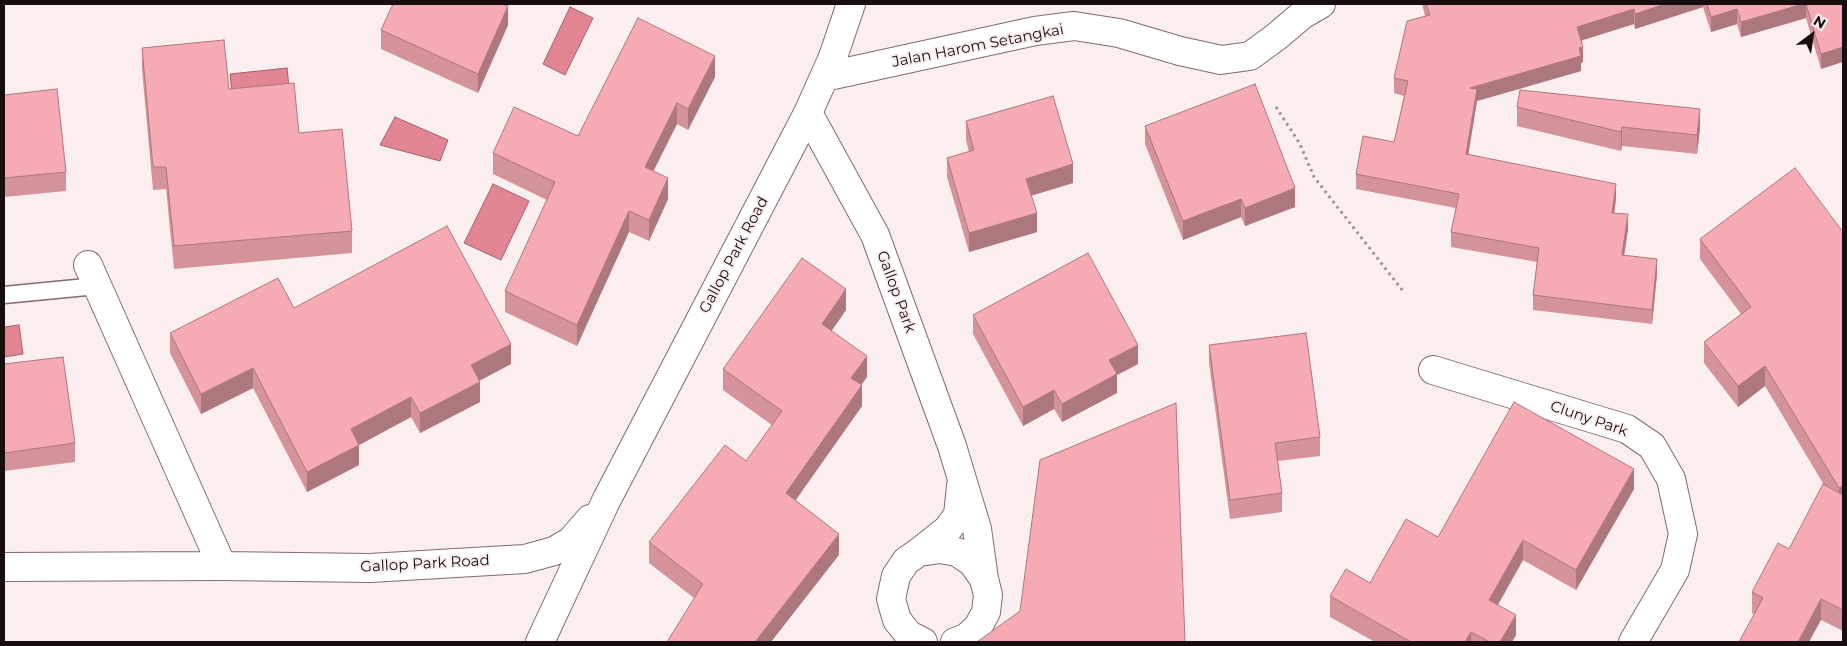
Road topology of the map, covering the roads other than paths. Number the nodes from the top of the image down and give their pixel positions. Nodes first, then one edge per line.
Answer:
1 (851, 4) edge
2 (1321, 4) edge
3 (824, 77) junction
4 (808, 113) junction
5 (93, 275) joint
6 (4, 295) edge
7 (1434, 370) dead end
8 (962, 480) junction
9 (606, 501) junction
10 (919, 552) junction
11 (222, 566) junction
12 (4, 568) edge
13 (984, 579) junction
14 (540, 642) edge
15 (923, 642) edge
16 (955, 642) edge
17 (1633, 642) edge

1 - 3 street, Gallop Park Road
2 - 3 street, Jalan Harom Setangkai
3 - 4 street, Gallop Park Road
4 - 8 street, Gallop Park
4 - 9 street, Gallop Park Road
5 - 6 lane
5 - 11 street
7 - 17 street, Cluny Park
8 - 10 street, Gallop Park
8 - 13 street, Gallop Park
9 - 11 street, Gallop Park Road
9 - 14 street, Gallop Park Road
10 - 13 street
10 - 15 street, Gallop Park
11 - 12 street, Gallop Park Road
13 - 16 street, Gallop Park

